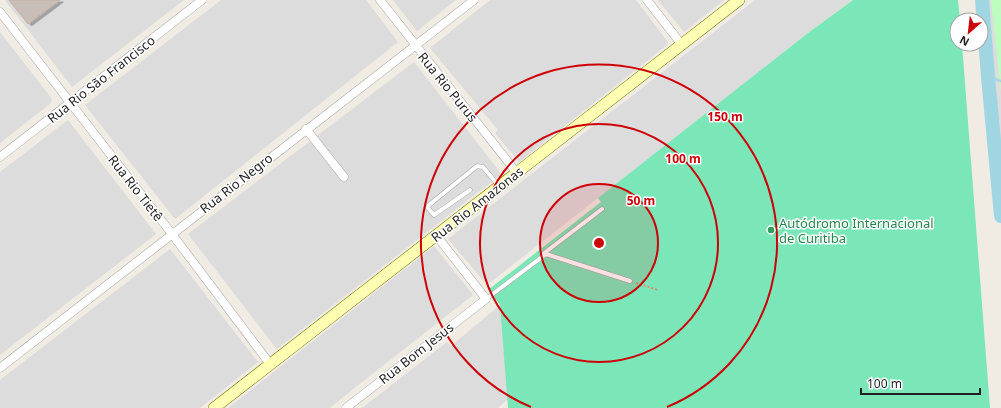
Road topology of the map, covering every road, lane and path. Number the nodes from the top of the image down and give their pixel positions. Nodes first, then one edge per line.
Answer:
1 (202, 0) edge
2 (380, 0) edge
3 (474, 0) edge
4 (647, 0) edge
5 (739, 0) edge
6 (0, 12) edge
7 (682, 44) junction
8 (415, 46) junction
9 (70, 103) junction
10 (306, 129) junction
11 (0, 157) edge
12 (517, 173) junction
13 (344, 177) dead end
14 (499, 187) junction
15 (470, 190) dead end
16 (602, 209) dead end
17 (172, 234) junction
18 (436, 236) junction
19 (630, 282) joint
20 (658, 290) dead end
21 (486, 299) junction
22 (270, 364) junction
23 (0, 368) edge
24 (214, 408) edge
25 (346, 408) edge

1 - 9 street, Rua Rio São Francisco
2 - 8 street, Rua Rio Purus
3 - 8 street, Rua Rio Negro
4 - 7 street
5 - 7 main road, Rua Rio Amazonas
6 - 9 street, Rua Rio Tietê
7 - 12 main road, Rua Rio Amazonas
8 - 10 street, Rua Rio Negro
8 - 12 street, Rua Rio Purus
9 - 11 street, Rua Rio São Francisco
9 - 17 street, Rua Rio Tietê
10 - 13 street
10 - 17 street, Rua Rio Negro
12 - 14 main road, Rua Rio Amazonas
14 - 15 lane
14 - 18 main road, Rua Rio Amazonas
16 - 21 lane
17 - 22 street, Rua Rio Tietê
17 - 23 street, Rua Rio Negro
18 - 21 street
18 - 22 main road, Rua Rio Amazonas
19 - 20 path
19 - 21 lane
21 - 25 street, Rua Bom Jesus
22 - 24 main road, Rua Rio Amazonas

